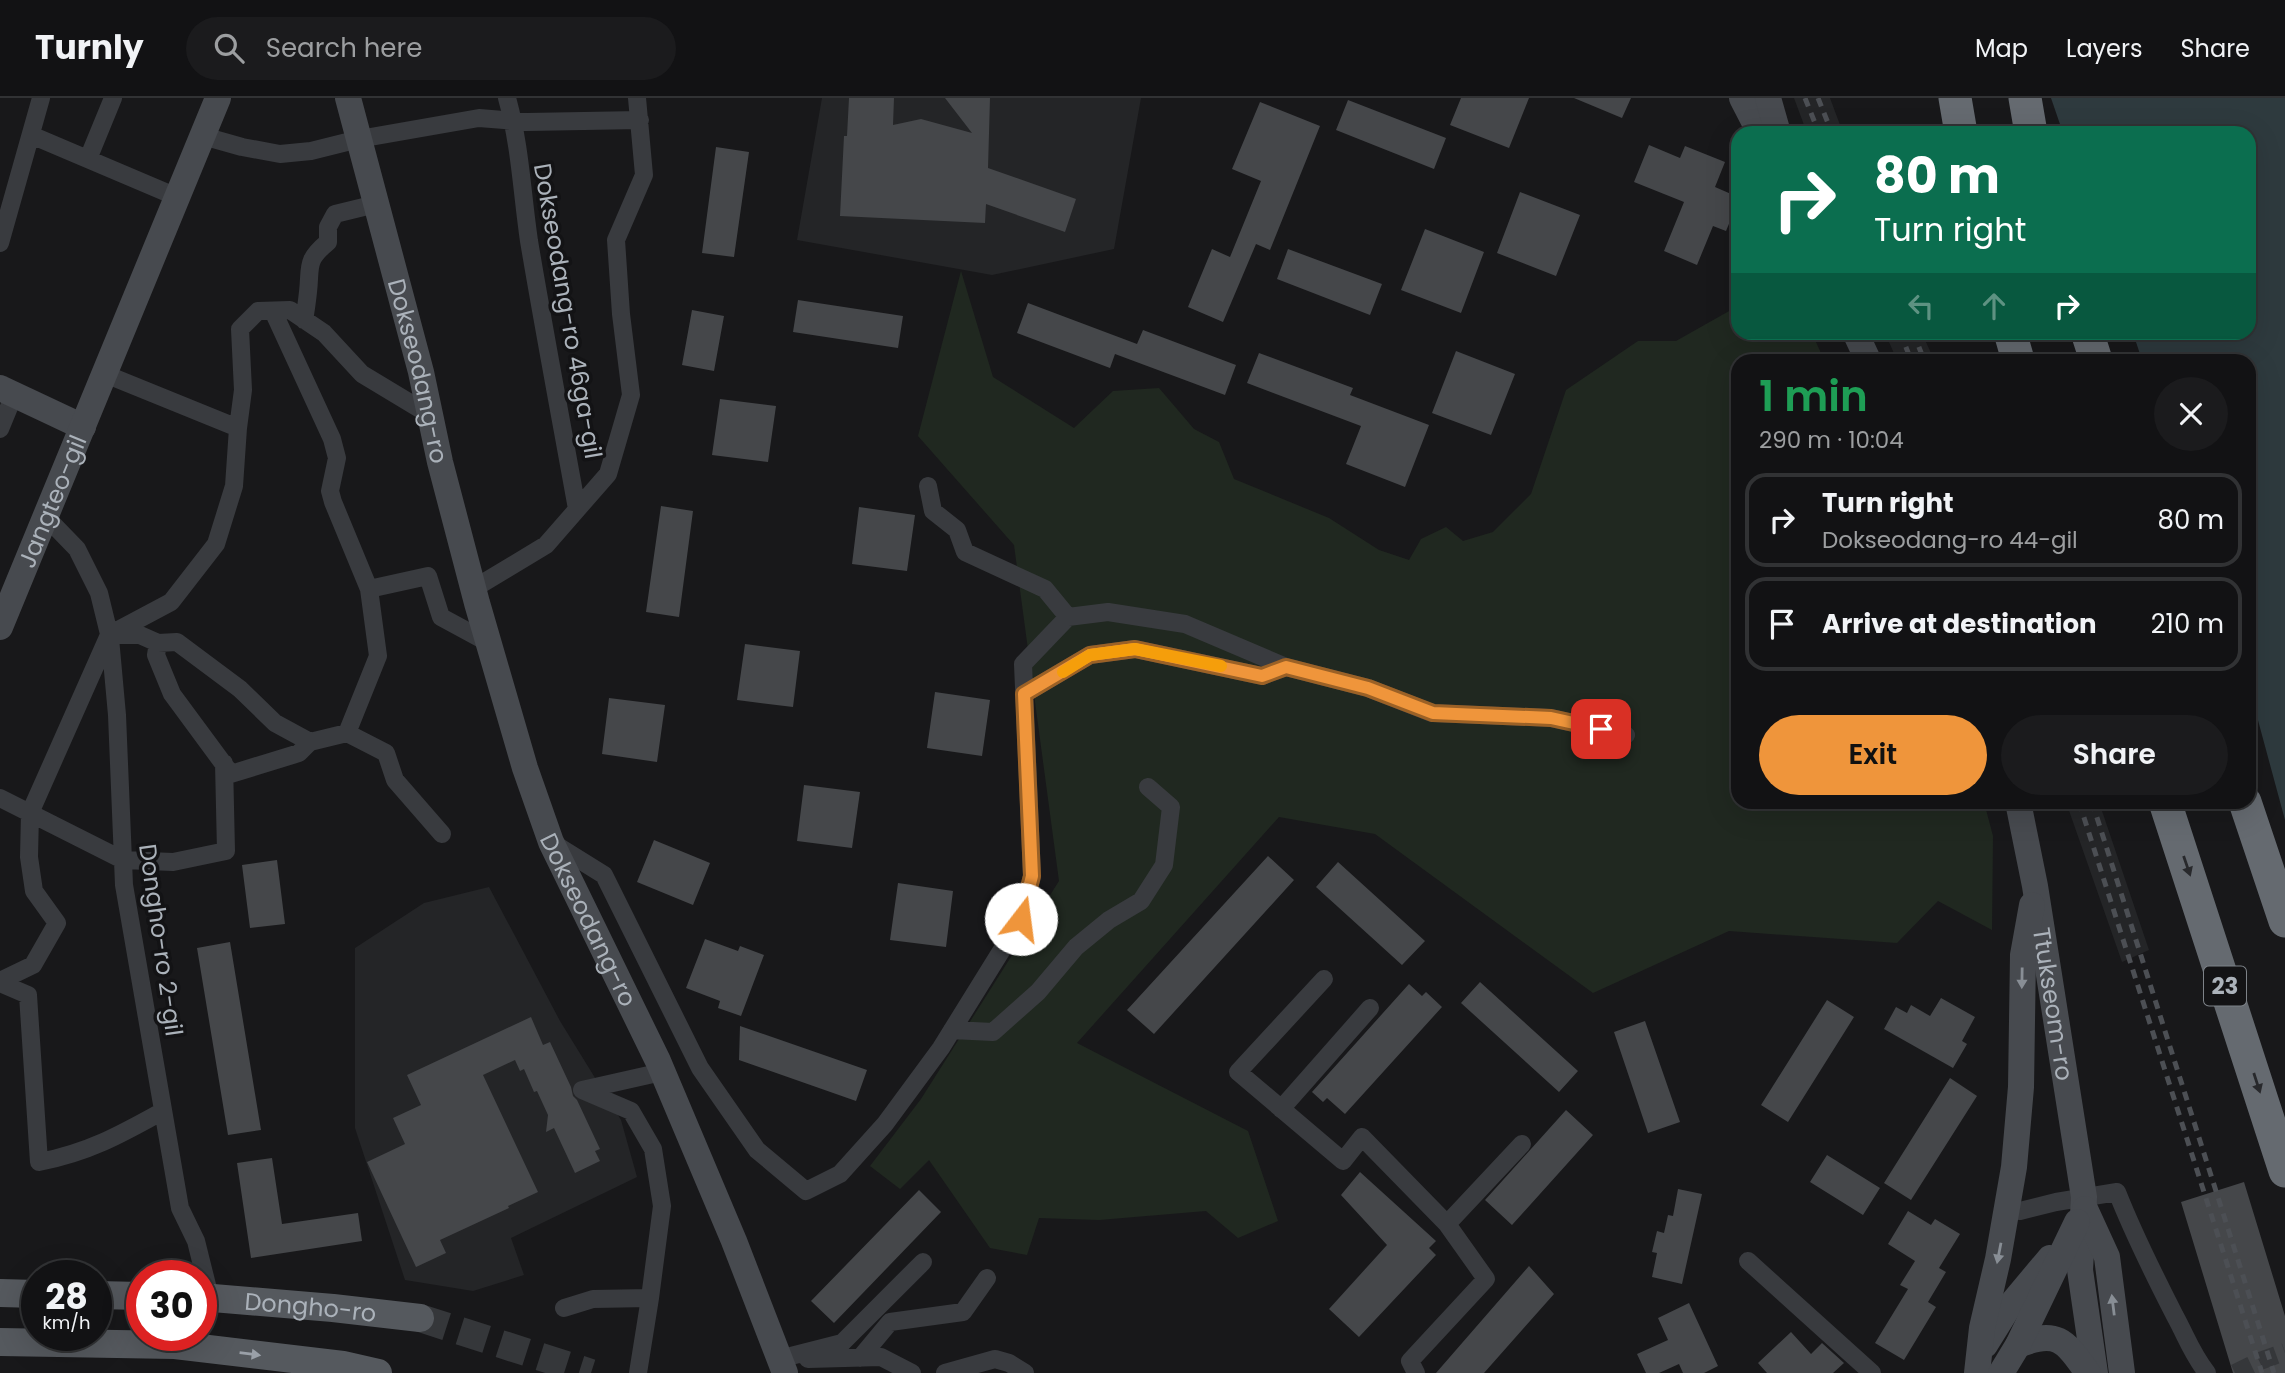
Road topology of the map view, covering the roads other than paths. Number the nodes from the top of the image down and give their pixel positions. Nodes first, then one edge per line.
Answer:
1 (41, 98) edge
2 (113, 98) edge
3 (218, 98) edge
4 (348, 98) edge
5 (507, 98) edge
6 (637, 98) edge
7 (1724, 98) edge
8 (1742, 98) edge
9 (1955, 98) edge
10 (2025, 98) edge
11 (1769, 116) edge
12 (640, 120) junction
13 (513, 121) junction
14 (1736, 126) edge
15 (1960, 126) edge
16 (2030, 126) edge
17 (31, 135) junction
18 (203, 136) junction
19 (359, 139) junction
20 (88, 159) junction
21 (177, 197) junction
22 (376, 204) junction
23 (0, 243) edge
24 (273, 311) junction
25 (304, 320) junction
26 (104, 374) junction
27 (7, 392) edge
28 (430, 415) junction
29 (83, 427) junction
30 (238, 428) junction
31 (0, 429) edge
32 (928, 486) dead end
33 (578, 509) junction
34 (46, 517) junction
35 (369, 589) junction
36 (473, 589) junction
37 (1068, 617) junction
38 (0, 627) edge
39 (109, 635) junction
40 (159, 643) junction
41 (489, 643) junction
42 (1286, 667) junction
43 (1024, 694) junction
44 (347, 733) junction
45 (1626, 735) dead end
46 (310, 742) junction
47 (224, 763) junction
48 (1149, 787) dead end
49 (0, 798) edge
50 (2019, 809) edge
51 (2167, 809) edge
52 (2247, 809) edge
53 (30, 813) junction
54 (442, 834) dead end
55 (551, 842) junction
56 (123, 860) junction
57 (2035, 886) junction
58 (2285, 921) edge
59 (1324, 979) dead end
60 (0, 982) edge
61 (1370, 1008) dead end
62 (952, 1030) junction
63 (662, 1072) junction
64 (1282, 1109) junction
65 (163, 1111) junction
66 (1522, 1144) dead end
67 (2285, 1171) edge
68 (2084, 1202) junction
69 (2007, 1210) junction
70 (1447, 1224) junction
71 (199, 1260) edge
72 (1748, 1261) dead end
73 (923, 1262) dead end
74 (987, 1278) dead end
75 (0, 1293) edge
76 (21, 1294) edge
77 (217, 1298) edge
78 (650, 1298) junction
79 (564, 1308) dead end
80 (420, 1318) tunnel mouth
81 (0, 1342) edge
82 (2018, 1345) junction
83 (860, 1359) junction
84 (1979, 1363) edge
85 (781, 1365) edge
86 (377, 1373) edge
87 (638, 1373) edge
88 (912, 1373) edge
89 (945, 1373) edge
90 (1025, 1373) edge
91 (1416, 1373) edge
92 (1872, 1373) edge
93 (2001, 1373) edge
94 (2088, 1373) edge
95 (2095, 1373) edge
96 (2122, 1373) edge
97 (2207, 1373) edge

1 - 17 street
2 - 20 street
3 - 18 main road, Jangteo-gil
4 - 19 main road, Dokseodang-ro
5 - 13 street, Dokseodang-ro 46ga-gil
6 - 12 street
7 - 14 main road
8 - 11 main road
9 - 15 highway
10 - 16 highway
12 - 13 street
12 - 33 street
13 - 19 street
13 - 33 street, Dokseodang-ro 46ga-gil
17 - 20 street
17 - 23 street
18 - 19 street
18 - 21 main road, Jangteo-gil
19 - 22 main road, Dokseodang-ro
20 - 21 street
21 - 26 main road, Jangteo-gil
22 - 25 street
22 - 28 main road, Dokseodang-ro
24 - 25 street
24 - 30 street
24 - 35 street
25 - 28 street
26 - 29 main road, Jangteo-gil
26 - 30 street
27 - 29 main road
27 - 31 street
28 - 36 main road, Dokseodang-ro
29 - 34 main road, Jangteo-gil
30 - 39 street
32 - 37 street
33 - 36 street
34 - 38 main road, Jangteo-gil
34 - 39 street, Dongho-ro 2-gil
35 - 41 street
35 - 44 street
36 - 41 main road, Dokseodang-ro
37 - 42 street
37 - 43 street
39 - 40 street
39 - 53 street
39 - 56 street, Dongho-ro 2-gil
40 - 46 street
40 - 47 street
41 - 55 main road, Dokseodang-ro
42 - 43 street
42 - 45 street
43 - 62 street
44 - 46 street
44 - 54 street
46 - 47 street
47 - 56 street
48 - 62 street
49 - 53 street
50 - 57 main road, Ttukseom-ro
51 -> 67 highway, 23
52 - 58 highway
53 - 56 street
53 - 60 street
55 - 62 street
55 - 63 main road, Dokseodang-ro
56 - 65 street, Dongho-ro 2-gil
57 - 68 main road, Ttukseom-ro
57 -> 69 main road
59 - 64 street
60 - 65 street
61 - 64 street
63 - 78 street
63 - 85 main road, Dokseodang-ro
64 - 70 street
65 - 71 street, Dongho-ro 2-gil
66 - 70 street
68 - 69 street
68 - 82 main road
68 - 84 main road
68 - 95 main road, Ttukseom-ro
96 -> 68 main road, Ttukseom-ro
68 - 97 street
69 -> 84 main road
70 - 91 street
72 - 92 street
73 - 85 street
74 - 83 street
75 - 76 main road
77 - 80 main road, Dongho-ro
78 - 79 street
78 - 87 street
81 -> 86 main road
82 - 93 main road
82 - 94 main road
83 - 85 street
83 - 88 street
89 - 90 street

